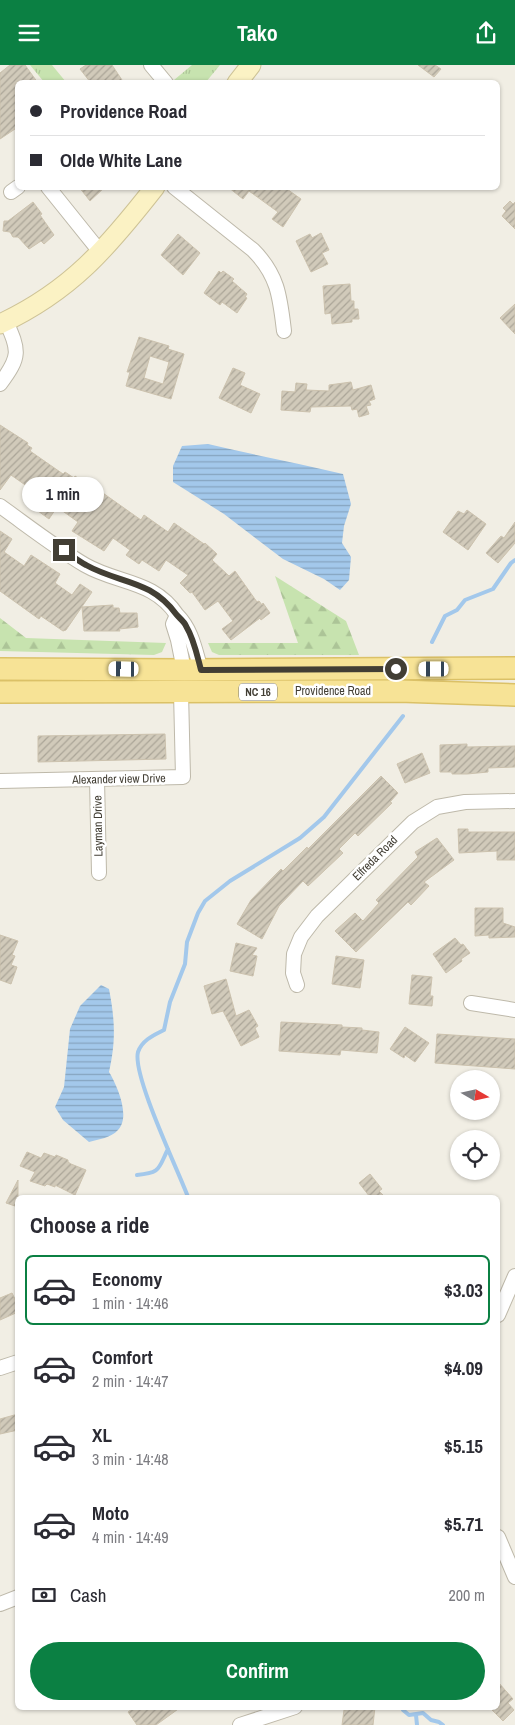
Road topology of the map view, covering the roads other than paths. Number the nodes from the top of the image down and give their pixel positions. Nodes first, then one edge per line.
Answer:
1 (151, 65) edge
2 (251, 65) edge
3 (164, 80) edge
4 (239, 80) edge
5 (50, 190) edge
6 (153, 190) edge
7 (178, 190) edge
8 (101, 253) junction
9 (3, 322) edge
10 (284, 331) dead end
11 (0, 384) edge
12 (0, 506) edge
13 (515, 668) edge
14 (0, 669) edge
15 (192, 670) junction
16 (0, 692) edge
17 (181, 692) junction
18 (515, 695) edge
19 (97, 779) junction
20 (0, 781) edge
21 (515, 801) edge
22 (99, 873) dead end
23 (297, 985) dead end
24 (471, 1003) dead end
25 (515, 1010) edge
26 (515, 1276) edge
27 (500, 1310) edge
28 (15, 1363) edge
29 (0, 1368) edge
30 (500, 1542) edge
31 (515, 1577) edge
32 (15, 1598) edge
33 (0, 1603) edge
34 (286, 1710) edge
35 (240, 1725) edge

1 - 3 street
2 - 4 street
5 - 8 street
6 - 8 street
7 - 10 street
8 - 9 street
9 - 11 street
12 - 15 street
13 - 15 main road, Providence Road / NC 16
14 - 15 main road, Providence Road / NC 16
16 - 17 main road, Providence Road / NC 16
17 - 18 main road, Providence Road / NC 16
17 - 19 street, Alexander view Drive
19 - 20 street, Alexander view Drive
19 - 22 street, Layman Drive
21 - 23 street, Elfreda Road
24 - 25 street
26 - 27 street
28 - 29 street
30 - 31 street
32 - 33 street
34 - 35 street

